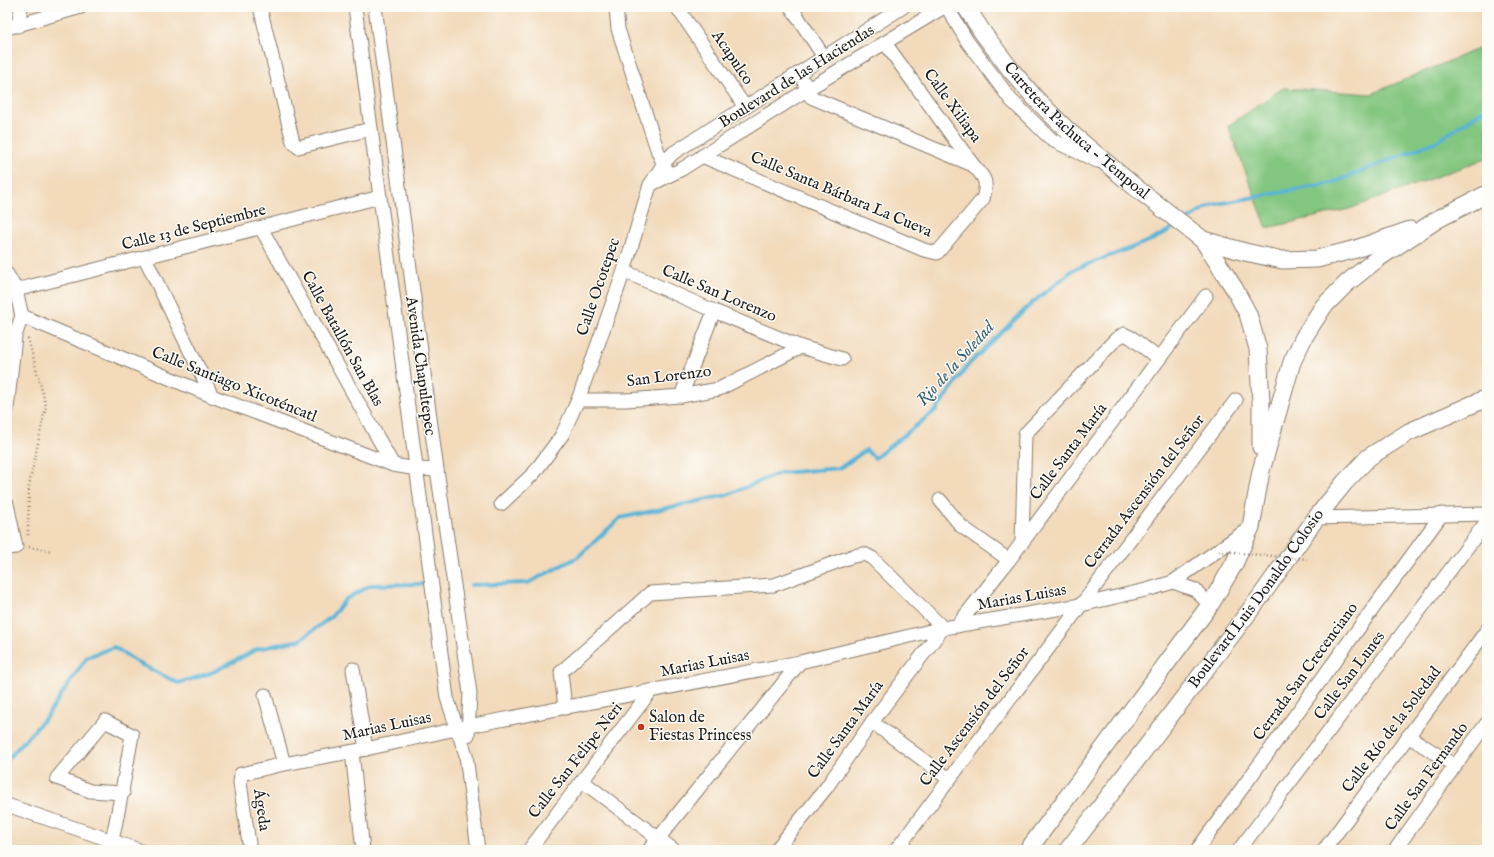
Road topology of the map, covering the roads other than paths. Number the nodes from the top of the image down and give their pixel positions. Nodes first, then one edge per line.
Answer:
1 (21, 7) edge
2 (82, 7) edge
3 (260, 7) edge
4 (356, 7) edge
5 (375, 7) edge
6 (616, 7) edge
7 (677, 7) edge
8 (791, 7) edge
9 (903, 7) edge
10 (945, 7) edge
11 (966, 7) edge
12 (12, 27) edge
13 (885, 43) junction
14 (824, 57) junction
15 (798, 73) junction
16 (808, 89) junction
17 (745, 107) junction
18 (371, 129) junction
19 (702, 156) junction
20 (664, 163) junction
21 (973, 165) junction
22 (1115, 170) junction
23 (669, 176) junction
24 (650, 184) junction
25 (986, 190) joint
26 (1487, 194) edge
27 (380, 197) junction
28 (1438, 219) junction
29 (261, 228) junction
30 (1198, 236) junction
31 (145, 258) junction
32 (624, 271) junction
33 (7, 274) edge
34 (16, 290) junction
35 (1206, 296) dead end
36 (714, 311) junction
37 (22, 316) junction
38 (801, 347) junction
39 (842, 359) dead end
40 (1159, 359) junction
41 (212, 396) junction
42 (681, 396) junction
43 (1487, 398) edge
44 (578, 400) junction
45 (1236, 400) dead end
46 (7, 409) edge
47 (393, 465) junction
48 (417, 469) junction
49 (437, 470) junction
50 (1261, 471) junction
51 (940, 500) dead end
52 (7, 504) edge
53 (501, 504) dead end
54 (1442, 514) junction
55 (1487, 514) edge
56 (1316, 518) junction
57 (1487, 521) edge
58 (1251, 527) junction
59 (1022, 542) junction
60 (17, 547) edge
61 (1009, 560) junction
62 (1173, 582) junction
63 (1081, 605) junction
64 (1210, 605) junction
65 (956, 626) junction
66 (943, 628) junction
67 (1487, 630) edge
68 (800, 662) junction
69 (354, 669) dead end
70 (650, 692) junction
71 (265, 695) dead end
72 (566, 708) junction
73 (872, 722) junction
74 (1487, 723) edge
75 (463, 728) junction
76 (1408, 736) junction
77 (366, 749) junction
78 (352, 752) junction
79 (284, 764) junction
80 (1455, 766) junction
81 (242, 774) joint
82 (949, 779) junction
83 (582, 781) junction
84 (123, 793) junction
85 (7, 805) edge
86 (658, 838) junction
87 (112, 840) junction
88 (139, 850) edge
89 (250, 850) edge
90 (363, 850) edge
91 (478, 850) edge
92 (529, 850) edge
93 (649, 850) edge
94 (674, 850) edge
95 (776, 850) edge
96 (896, 850) edge
97 (1028, 850) edge
98 (1068, 850) edge
99 (1197, 850) edge
100 (1239, 850) edge
101 (1324, 850) edge
102 (1395, 850) edge

1 - 12 street
2 - 12 street
3 - 18 street
4 - 18 street, Avenida Chapultepec
5 - 49 street, Avenida Chapultepec
6 - 20 street
7 - 17 street, Acapulco
8 - 14 street
9 - 14 street, Boulevard de las Haciendas
10 - 13 street, Boulevard de las Haciendas
10 - 22 street
11 - 22 main road, Carretera Pachuca - Tempoal
13 - 16 street, Boulevard de las Haciendas
13 - 21 street, Calle Xiliapa
14 - 15 street, Boulevard de las Haciendas
15 - 16 street
15 - 17 street, Boulevard de las Haciendas
16 - 19 street, Boulevard de las Haciendas
16 - 21 street
17 - 20 street, Boulevard de las Haciendas
18 - 27 street, Avenida Chapultepec
19 - 23 street, Boulevard de las Haciendas
19 - 25 street, Calle Santa Bárbara La Cueva
20 - 23 street
20 - 24 street, Calle Ocotepec
21 - 25 street, Calle Xiliapa
22 - 30 main road, Carretera Pachuca - Tempoal
23 - 24 street
24 - 32 street, Calle Ocotepec
26 - 28 main road
27 - 29 street, Calle 13 de Septiembre
27 - 48 street, Avenida Chapultepec
28 - 30 main road, Carretera Pachuca - Tempoal
28 - 50 main road
29 - 31 street, Calle 13 de Septiembre
29 - 47 street, Calle Batallón San Blas
30 - 50 main road, Carretera Pachuca - Tempoal
31 - 34 street, Calle 13 de Septiembre
31 - 41 street
32 - 36 street, Calle San Lorenzo
32 - 44 street, Calle Ocotepec
33 - 34 street
34 - 37 street
35 - 40 street, Calle Santa María
36 - 38 street, Calle San Lorenzo
36 - 42 street
37 - 41 street, Calle Santiago Xicoténcatl
37 - 46 street
38 - 39 street, Calle San Lorenzo
38 - 42 street, San Lorenzo
40 - 59 street, Calle Santa María
40 - 59 street
41 - 47 street, Calle Santiago Xicoténcatl
42 - 44 street, San Lorenzo
43 - 56 main road, Boulevard Luis Donaldo Colosio
44 - 53 street, Calle Ocotepec
45 - 63 street, Cerrada Ascensión del Señor
47 - 48 street, Calle Santiago Xicoténcatl
48 - 49 street, Calle Santiago Xicoténcatl
48 - 75 street, Avenida Chapultepec
49 - 75 street, Avenida Chapultepec
50 - 58 main road
51 - 61 street
52 - 60 street
54 - 55 street
54 - 56 street
54 - 99 street, Cerrada San Crecenciano
56 - 98 main road, Boulevard Luis Donaldo Colosio
57 - 100 street, Calle San Lunes
58 - 62 street, Marias Luisas
58 - 64 main road
59 - 61 street, Calle Santa María
61 - 65 street, Calle Santa María
62 - 63 street, Marias Luisas
62 - 64 street
63 - 65 street, Marias Luisas
63 - 82 street, Calle Ascensión del Señor
64 - 97 main road
65 - 66 street, Marias Luisas
66 - 68 street, Marias Luisas
66 - 72 street
66 - 73 street, Calle Santa María
67 - 76 street, Calle Río de la Soledad
68 - 70 street, Marias Luisas
68 - 86 street
69 - 77 street
70 - 72 street, Marias Luisas
70 - 83 street, Calle San Felipe Neri
71 - 79 street
72 - 75 street, Marias Luisas
73 - 82 street
73 - 95 street, Calle Santa María
74 - 80 street, Calle San Fernando
75 - 77 street, Marias Luisas
75 - 91 street
76 - 80 street
76 - 101 street, Calle Río de la Soledad
77 - 78 street, Marias Luisas
78 - 79 street, Marias Luisas
78 - 90 street
79 - 81 street, Marias Luisas
80 - 102 street, Calle San Fernando
81 - 89 street, Ágeda
82 - 96 street, Calle Ascensión del Señor
83 - 86 street
83 - 92 street, Calle San Felipe Neri
84 - 84 street
84 - 87 street
85 - 87 street
86 - 93 street
86 - 94 street
87 - 88 street

